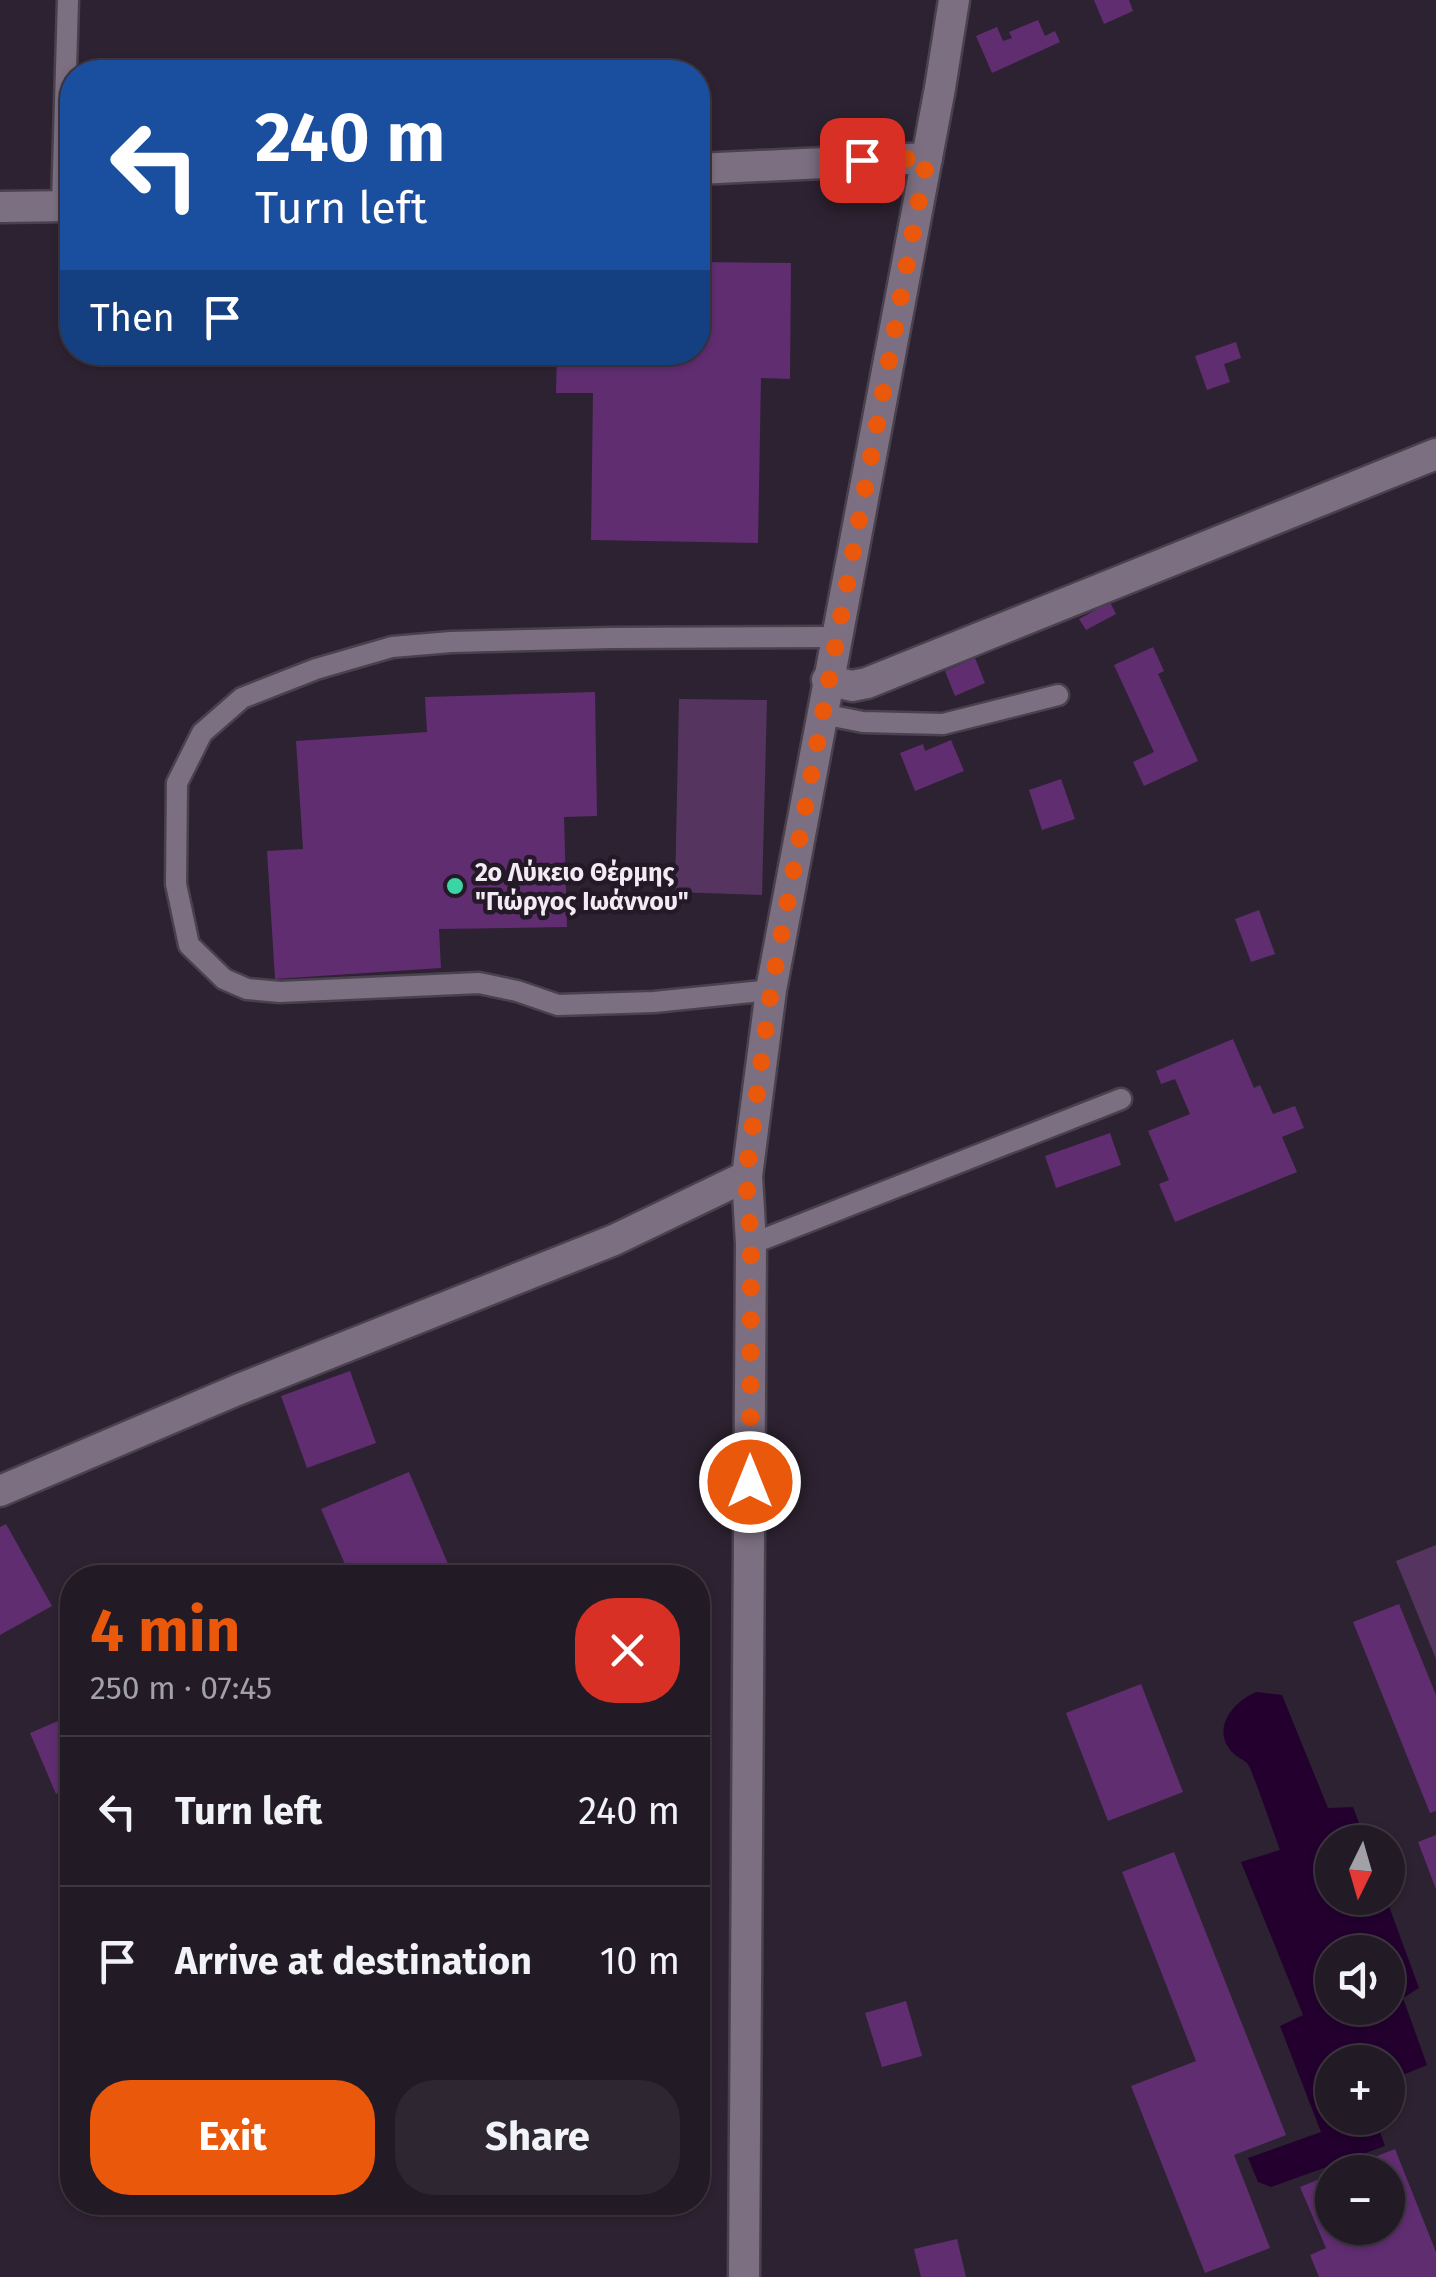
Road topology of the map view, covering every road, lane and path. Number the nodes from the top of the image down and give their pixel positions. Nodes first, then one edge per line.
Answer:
1 (68, 0) edge
2 (954, 0) edge
3 (68, 60) edge
4 (927, 158) junction
5 (710, 168) edge
6 (60, 206) edge
7 (0, 207) edge
8 (1436, 454) edge
9 (835, 637) junction
10 (827, 680) junction
11 (1058, 695) dead end
12 (822, 714) junction
13 (771, 990) junction
14 (1122, 1099) dead end
15 (746, 1176) junction
16 (751, 1244) junction
17 (0, 1491) edge
18 (744, 2277) edge

1 - 3 lane
2 - 4 street
4 - 5 street
4 - 9 street
6 - 7 street
8 - 10 street
9 - 10 street
9 - 13 lane
10 - 12 street
11 - 12 lane
12 - 13 street
13 - 15 street
14 - 16 lane
15 - 16 street
15 - 17 street
16 - 18 street

